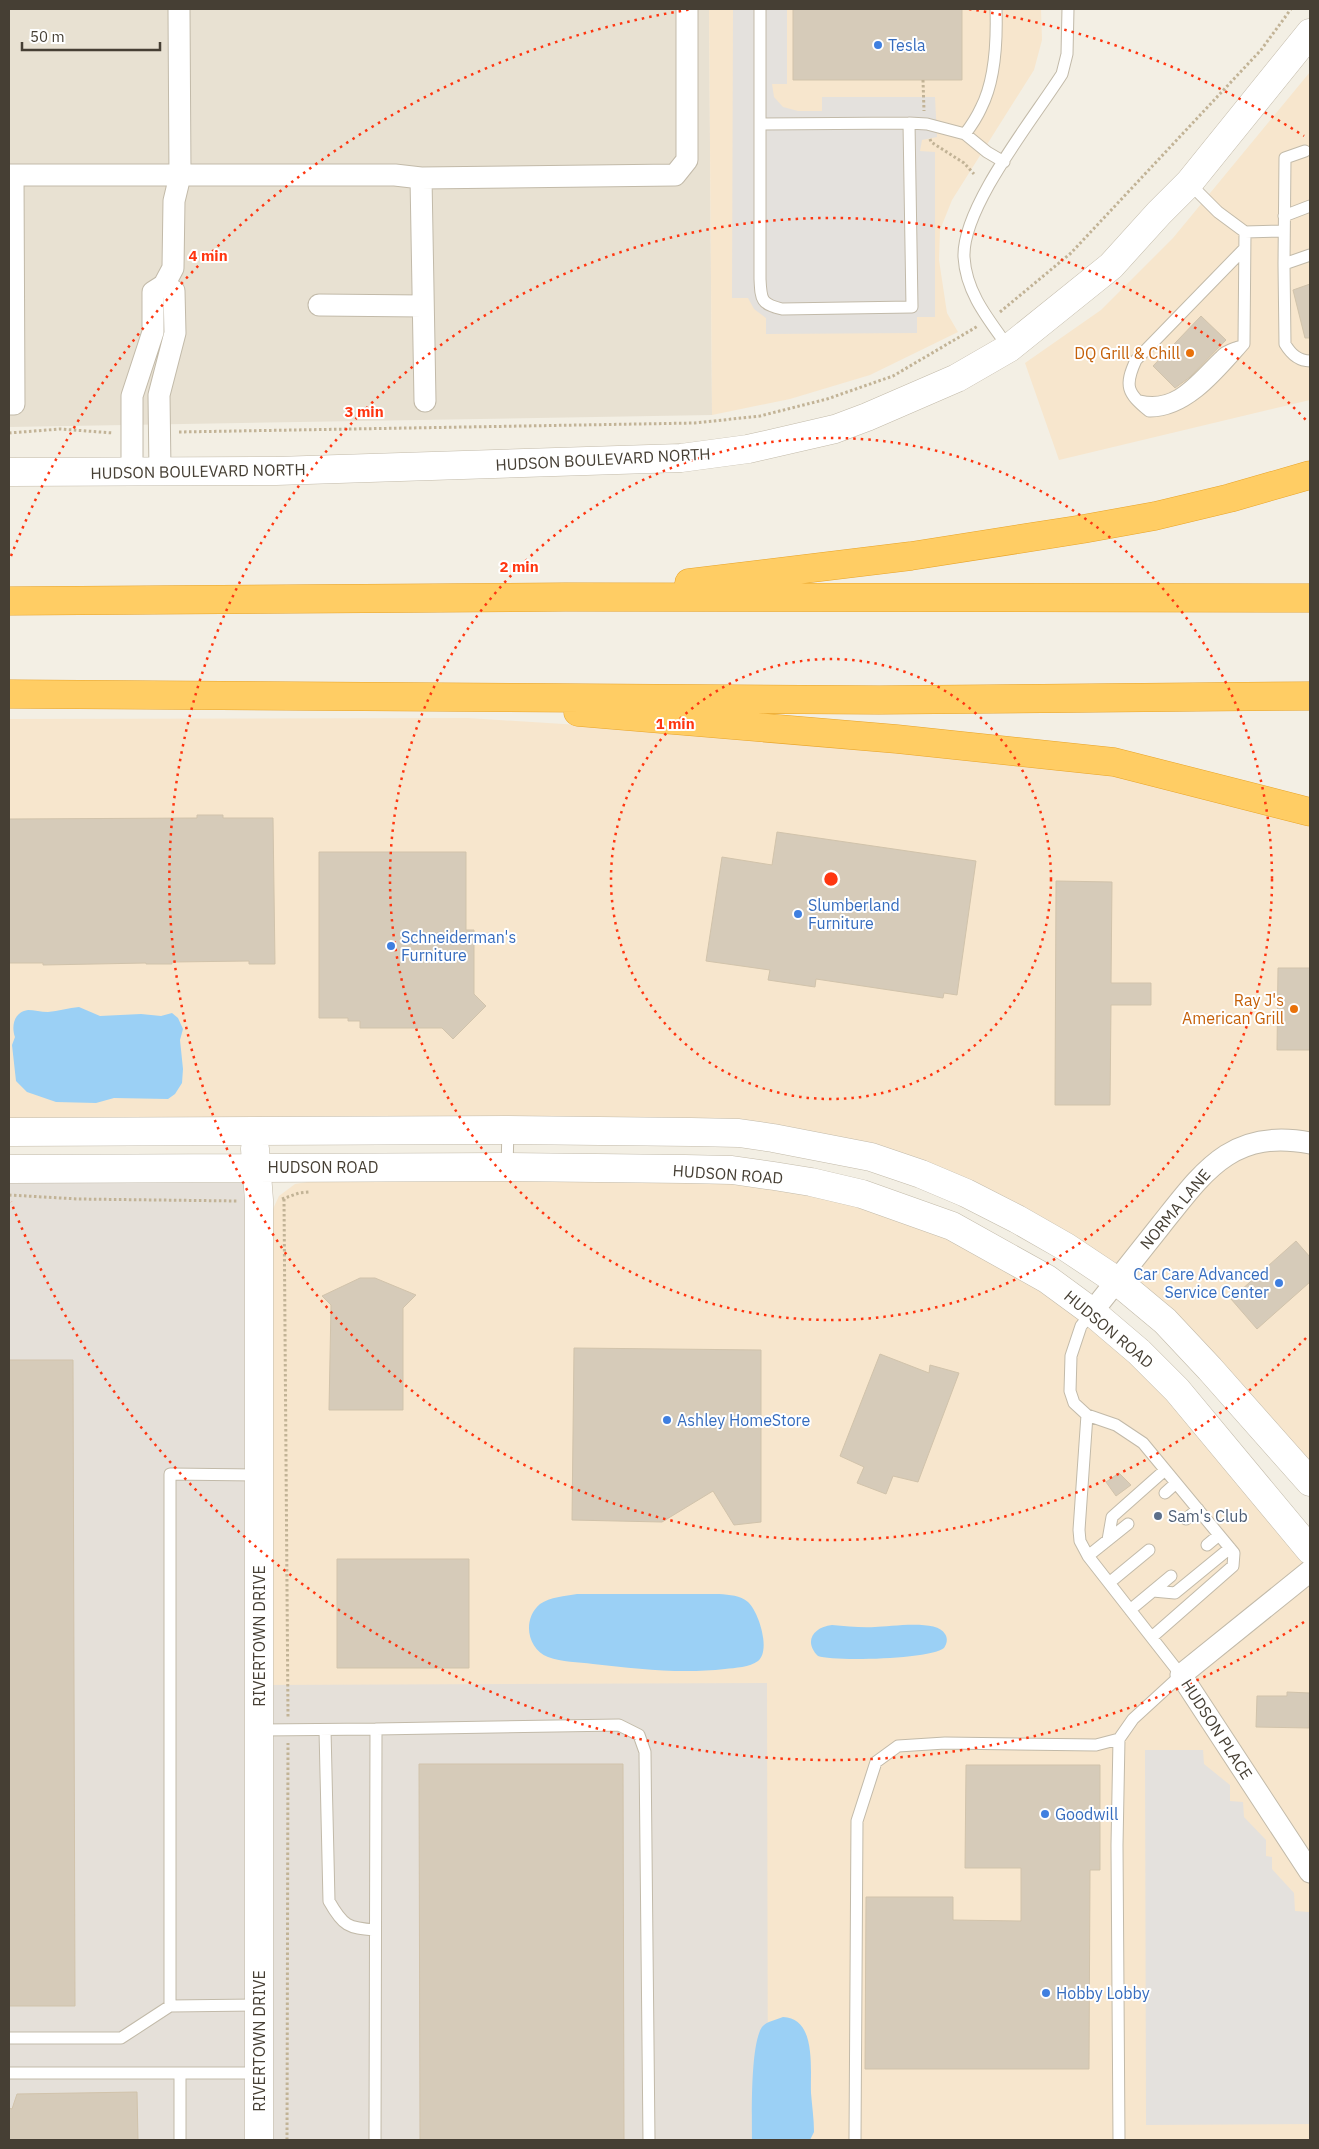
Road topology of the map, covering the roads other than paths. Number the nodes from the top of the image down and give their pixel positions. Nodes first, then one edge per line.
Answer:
1 (179, 9) edge
2 (687, 9) edge
3 (760, 9) edge
4 (996, 9) edge
5 (1068, 9) edge
6 (1310, 33) edge
7 (909, 123) junction
8 (760, 124) junction
9 (965, 134) junction
10 (1305, 151) dead end
11 (1004, 162) junction
12 (11, 175) edge
13 (180, 176) junction
14 (421, 178) junction
15 (1189, 183) junction
16 (1310, 206) edge
17 (1284, 216) junction
18 (1284, 231) junction
19 (1245, 232) junction
20 (1244, 250) junction
21 (1310, 255) edge
22 (1284, 264) junction
23 (164, 285) junction
24 (319, 306) dead end
25 (423, 306) junction
26 (153, 332) junction
27 (176, 333) junction
28 (1009, 348) junction
29 (1310, 361) edge
30 (425, 401) dead end
31 (9, 404) edge
32 (132, 471) junction
33 (160, 471) junction
34 (9, 472) edge
35 (1310, 475) edge
36 (565, 598) junction
37 (1310, 598) edge
38 (9, 600) edge
39 (9, 694) edge
40 (460, 696) junction
41 (1310, 696) edge
42 (1310, 812) edge
43 (508, 1130) junction
44 (254, 1131) junction
45 (9, 1132) edge
46 (1310, 1143) edge
47 (507, 1167) junction
48 (257, 1168) junction
49 (9, 1169) edge
50 (1117, 1281) junction
51 (1092, 1312) junction
52 (1087, 1415) junction
53 (1165, 1470) junction
54 (258, 1475) junction
55 (1310, 1482) edge
56 (1176, 1483) junction
57 (1164, 1493) dead end
58 (1198, 1509) junction
59 (1186, 1519) dead end
60 (1128, 1524) dead end
61 (1219, 1535) junction
62 (1108, 1540) junction
63 (1207, 1545) dead end
64 (1230, 1548) junction
65 (1149, 1550) dead end
66 (1310, 1550) edge
67 (1088, 1556) junction
68 (1310, 1570) edge
69 (1171, 1576) dead end
70 (1109, 1583) junction
71 (1152, 1591) junction
72 (1130, 1610) junction
73 (1152, 1637) junction
74 (1181, 1675) junction
75 (376, 1729) junction
76 (260, 1730) junction
77 (326, 1730) junction
78 (1119, 1739) junction
79 (1310, 1872) edge
80 (375, 1930) junction
81 (260, 2005) junction
82 (170, 2006) junction
83 (9, 2038) edge
84 (259, 2072) junction
85 (180, 2073) junction
86 (9, 2074) edge
87 (180, 2140) edge
88 (259, 2140) edge
89 (375, 2140) edge
90 (648, 2140) edge
91 (855, 2140) edge
92 (1120, 2140) edge

1 - 13 street
2 - 14 street
3 - 8 lane
4 - 9 lane
5 - 11 lane
6 - 15 street, HUDSON BOULEVARD NORTH
7 - 8 lane
7 - 8 lane
7 - 9 lane
9 - 11 lane
10 - 17 lane
11 - 28 lane
12 - 13 street
12 - 31 street
13 - 14 street
13 - 23 street
14 - 25 street
15 - 19 lane
15 - 28 street, HUDSON BOULEVARD NORTH
16 - 17 lane
17 - 18 lane
18 - 19 lane
18 - 22 lane
19 - 20 lane
20 - 20 lane
21 - 22 lane
22 - 29 lane
23 - 26 street
23 - 27 street
24 - 25 street
25 - 30 street
26 - 27 lane
26 - 32 street
27 - 33 street
28 - 33 street, HUDSON BOULEVARD NORTH
32 - 33 street, HUDSON BOULEVARD NORTH
32 - 34 street, HUDSON BOULEVARD NORTH
35 - 36 highway
36 - 37 highway
36 - 38 highway
39 - 40 highway
40 - 41 highway
40 - 42 highway
43 - 44 street
43 - 47 lane
43 - 50 street
44 - 45 street
44 - 48 street, RIVERTOWN DRIVE
46 - 50 street, NORMA LANE
47 - 48 street, HUDSON ROAD
47 - 51 street, HUDSON ROAD
48 - 49 street, HUDSON ROAD
48 - 54 street, RIVERTOWN DRIVE
50 - 51 street, NORMA LANE
50 - 55 street
51 - 52 lane
51 - 66 street, HUDSON ROAD
52 - 53 lane
52 - 67 lane
53 - 56 lane
53 - 62 lane
54 - 76 street, RIVERTOWN DRIVE
54 - 82 lane
56 - 57 lane
56 - 58 lane
58 - 59 lane
58 - 61 lane
60 - 62 lane
61 - 63 lane
61 - 64 lane
62 - 67 lane
64 - 71 lane
64 - 73 lane
65 - 70 lane
67 - 70 lane
68 - 74 street, HUDSON PLACE
69 - 71 lane
70 - 72 lane
71 - 72 lane
72 - 73 lane
73 - 74 lane
74 - 78 lane
74 - 79 street, HUDSON PLACE
75 - 77 lane
75 - 80 lane
75 - 90 lane
76 - 77 lane
76 - 81 street, RIVERTOWN DRIVE
77 - 80 lane
78 - 91 lane
78 - 92 lane
80 - 89 lane
81 - 82 lane
81 - 84 street, RIVERTOWN DRIVE
82 - 83 lane
84 - 85 lane
84 - 88 street, RIVERTOWN DRIVE
85 - 86 lane
85 - 87 lane

